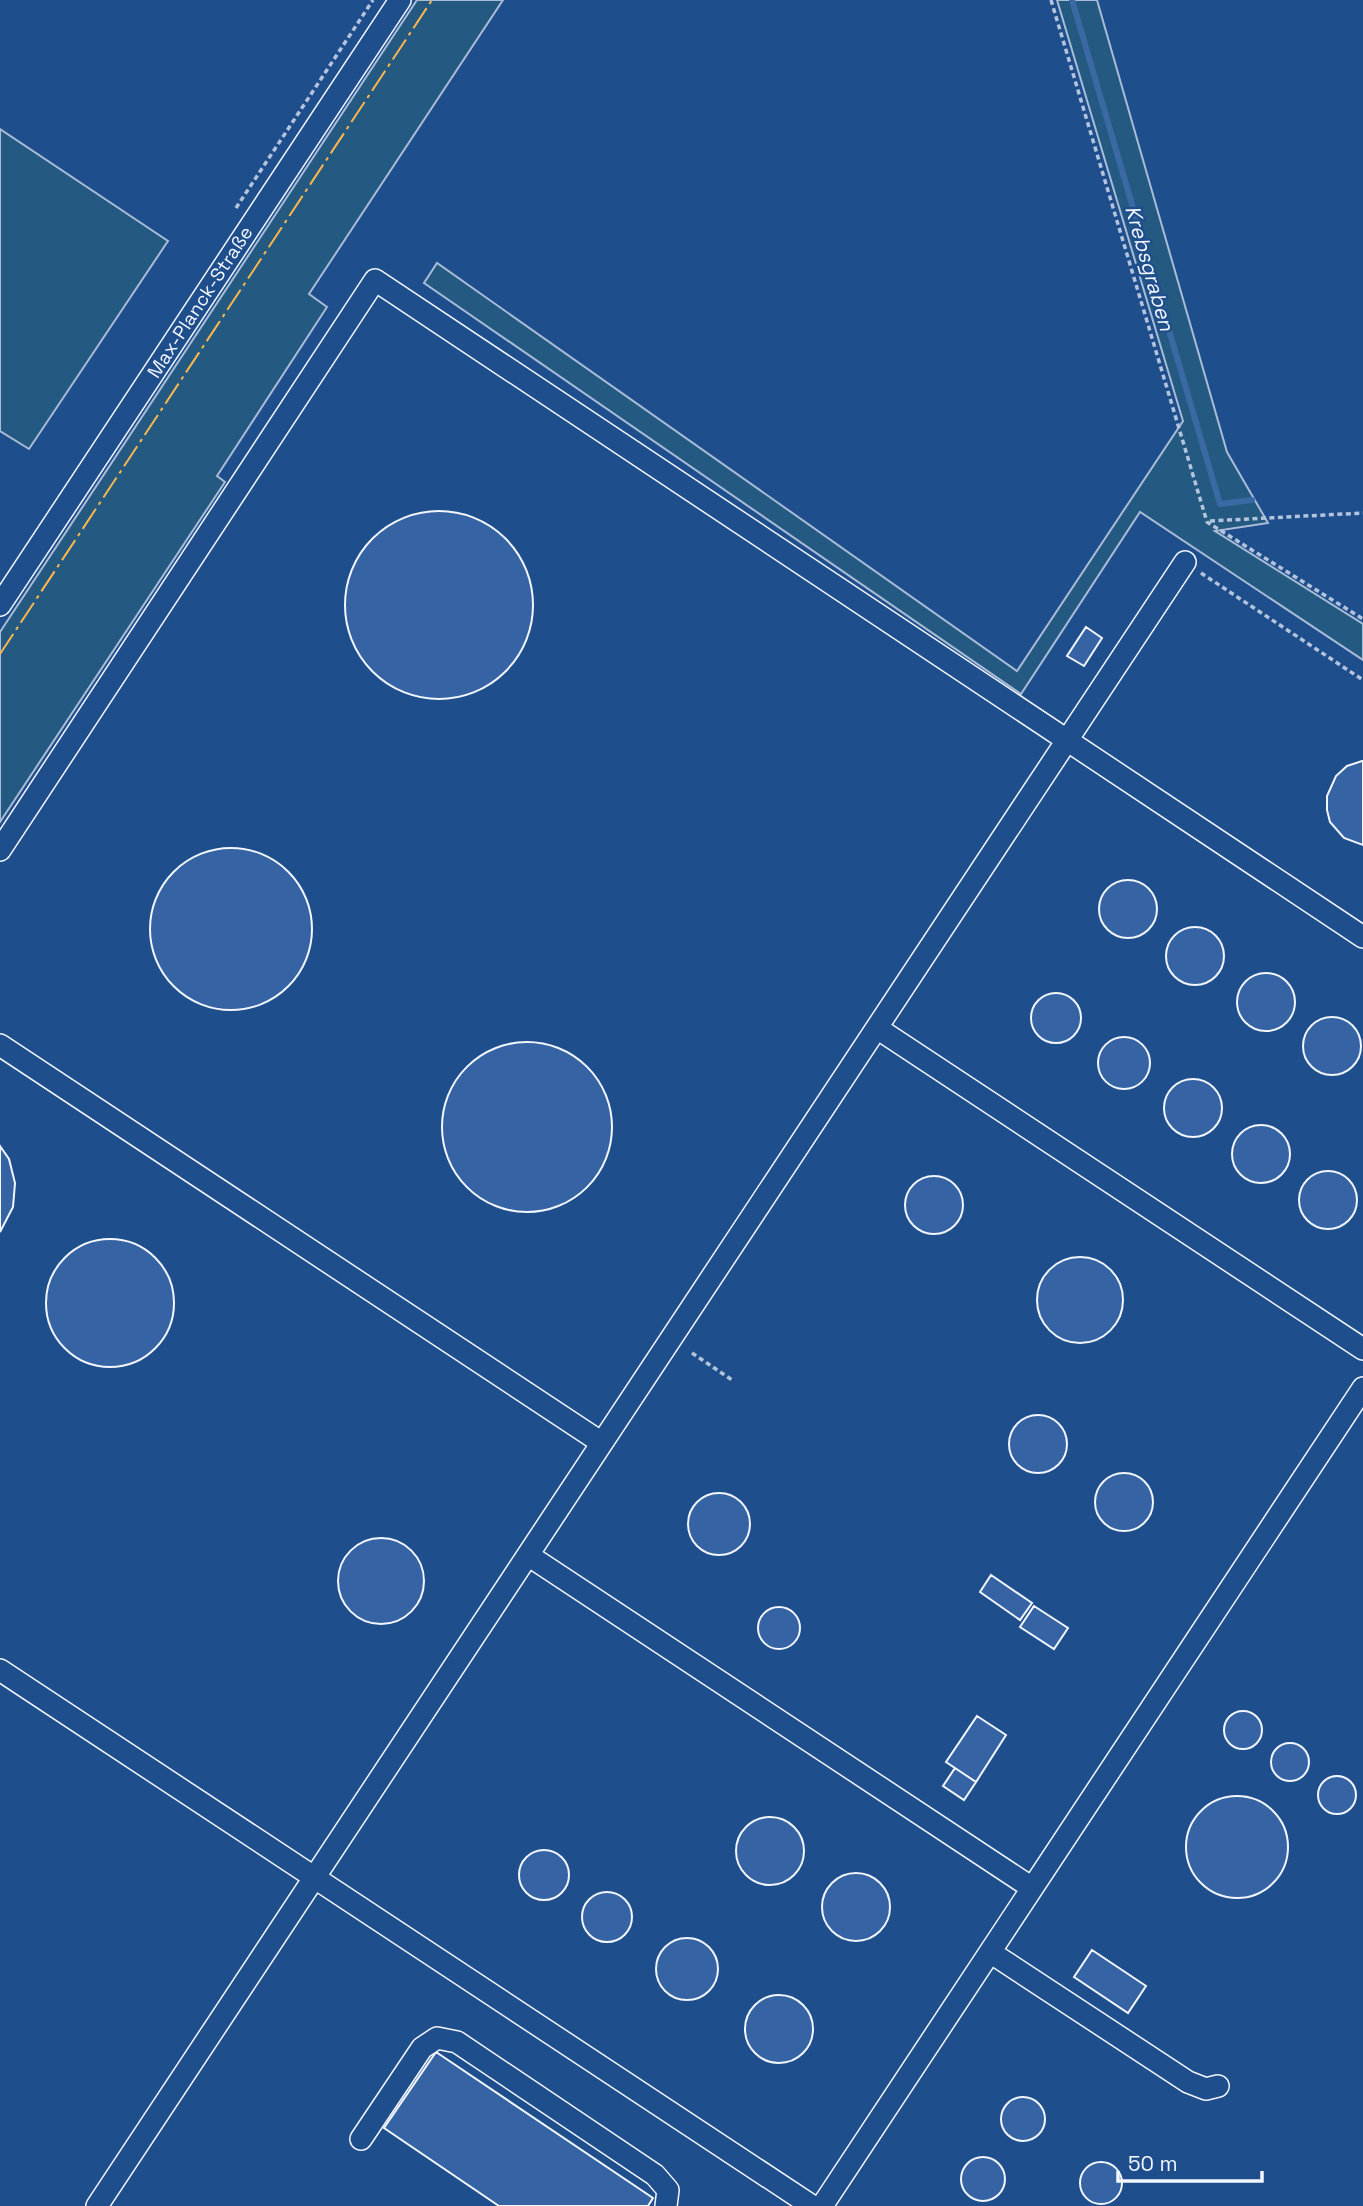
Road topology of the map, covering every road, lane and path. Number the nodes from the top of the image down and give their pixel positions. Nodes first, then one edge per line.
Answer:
1 (400, 0) edge
2 (1051, 0) edge
3 (1363, 513) edge
4 (1208, 522) junction
5 (1185, 562) joint
6 (0, 605) edge
7 (1363, 619) edge
8 (1363, 680) edge
9 (1067, 741) junction
10 (0, 850) edge
11 (1363, 937) edge
12 (877, 1028) junction
13 (0, 1045) edge
14 (1363, 1349) edge
15 (692, 1353) dead end
16 (732, 1380) dead end
17 (1363, 1388) edge
18 (602, 1443) junction
19 (528, 1555) junction
20 (0, 1670) edge
21 (315, 1877) junction
22 (1032, 1888) junction
23 (990, 1952) junction
24 (1218, 2087) dead end
25 (361, 2139) dead end
26 (97, 2206) edge
27 (666, 2206) edge
28 (812, 2206) edge
29 (822, 2206) edge

1 - 6 street, Max-Planck-Straße
2 - 4 path
3 - 4 path
4 - 7 path
5 - 8 path
5 - 9 street
9 - 10 street
9 - 11 street
9 - 12 street
12 - 14 street
12 - 18 street
13 - 18 street
15 - 16 path
17 - 22 street
18 - 19 street
19 - 21 street
19 - 22 street
20 - 21 street
21 - 26 street
21 - 28 street
22 - 23 street
23 - 24 street
23 - 29 street
25 - 27 street

